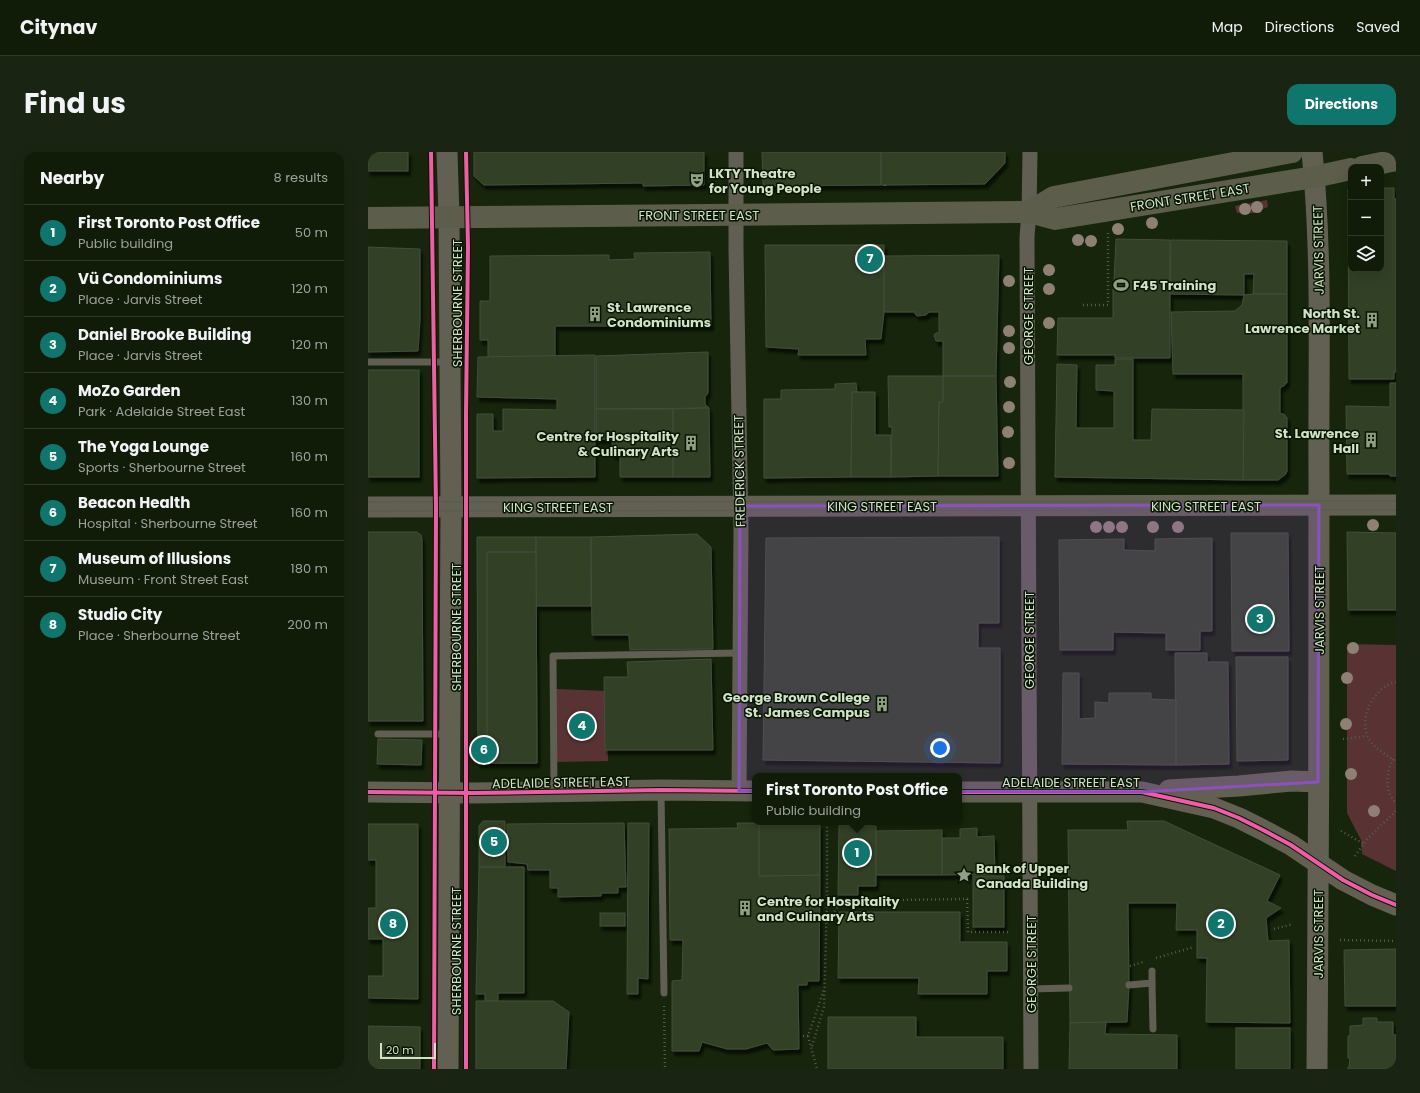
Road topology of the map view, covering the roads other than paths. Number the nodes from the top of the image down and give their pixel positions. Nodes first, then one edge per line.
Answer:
1 (447, 152) edge
2 (736, 152) edge
3 (1030, 152) edge
4 (1292, 152) edge
5 (1312, 152) edge
6 (1396, 160) edge
7 (1377, 164) edge
8 (1348, 170) edge
9 (1314, 177) junction
10 (1029, 212) junction
11 (736, 215) junction
12 (449, 216) junction
13 (368, 218) edge
14 (368, 362) edge
15 (449, 362) junction
16 (1319, 505) junction
17 (740, 506) junction
18 (1028, 506) junction
19 (1396, 506) edge
20 (368, 507) edge
21 (451, 507) junction
22 (740, 653) junction
23 (378, 734) dead end
24 (449, 734) junction
25 (1318, 782) junction
26 (661, 790) junction
27 (747, 791) edge
28 (368, 792) edge
29 (554, 792) junction
30 (962, 792) edge
31 (1030, 792) junction
32 (1142, 792) junction
33 (449, 793) junction
34 (1318, 863) junction
35 (1396, 905) edge
36 (1152, 971) dead end
37 (1152, 983) junction
38 (1129, 985) dead end
39 (1069, 988) dead end
40 (1031, 989) junction
41 (664, 993) road end
42 (1153, 1029) dead end
43 (448, 1069) edge
44 (1031, 1069) edge
45 (1317, 1069) edge

1 - 12 main road, SHERBOURNE STREET
2 - 11 street, FREDERICK STREET
3 - 10 street, GEORGE STREET
4 - 10 main road, FRONT STREET EAST
5 - 9 main road, JARVIS STREET
6 - 7 main road
8 - 9 main road, FRONT STREET EAST
9 - 10 main road, FRONT STREET EAST
9 - 16 main road, JARVIS STREET
10 - 11 main road, FRONT STREET EAST
10 - 18 street, GEORGE STREET
11 - 12 main road, FRONT STREET EAST
11 - 17 street, FREDERICK STREET
12 - 13 main road, FRONT STREET EAST
12 - 15 main road, SHERBOURNE STREET
14 - 15 lane
15 - 21 main road, SHERBOURNE STREET
16 - 18 main road, KING STREET EAST
16 - 19 main road, KING STREET EAST
16 - 25 main road, JARVIS STREET
17 - 18 main road, KING STREET EAST
17 - 21 main road, KING STREET EAST
17 - 22 street, FREDERICK STREET
18 - 31 street, GEORGE STREET
20 - 21 main road, KING STREET EAST
21 - 24 main road, SHERBOURNE STREET
22 - 27 street, FREDERICK STREET
22 - 29 lane
23 - 24 lane
24 - 33 main road, SHERBOURNE STREET
25 - 32 main road
25 - 34 main road, JARVIS STREET
26 - 27 main road, ADELAIDE STREET EAST
26 - 29 main road, ADELAIDE STREET EAST
26 - 41 lane
28 - 33 main road, ADELAIDE STREET EAST
29 - 33 main road, ADELAIDE STREET EAST
30 - 31 main road, ADELAIDE STREET EAST
31 - 32 main road, ADELAIDE STREET EAST
31 - 40 street, GEORGE STREET
32 - 34 main road, ADELAIDE STREET EAST
33 - 43 main road, SHERBOURNE STREET
34 - 35 main road, ADELAIDE STREET EAST
34 - 45 main road, JARVIS STREET
36 - 37 lane
37 - 38 lane
37 - 42 lane
39 - 40 lane
40 - 44 street, GEORGE STREET

